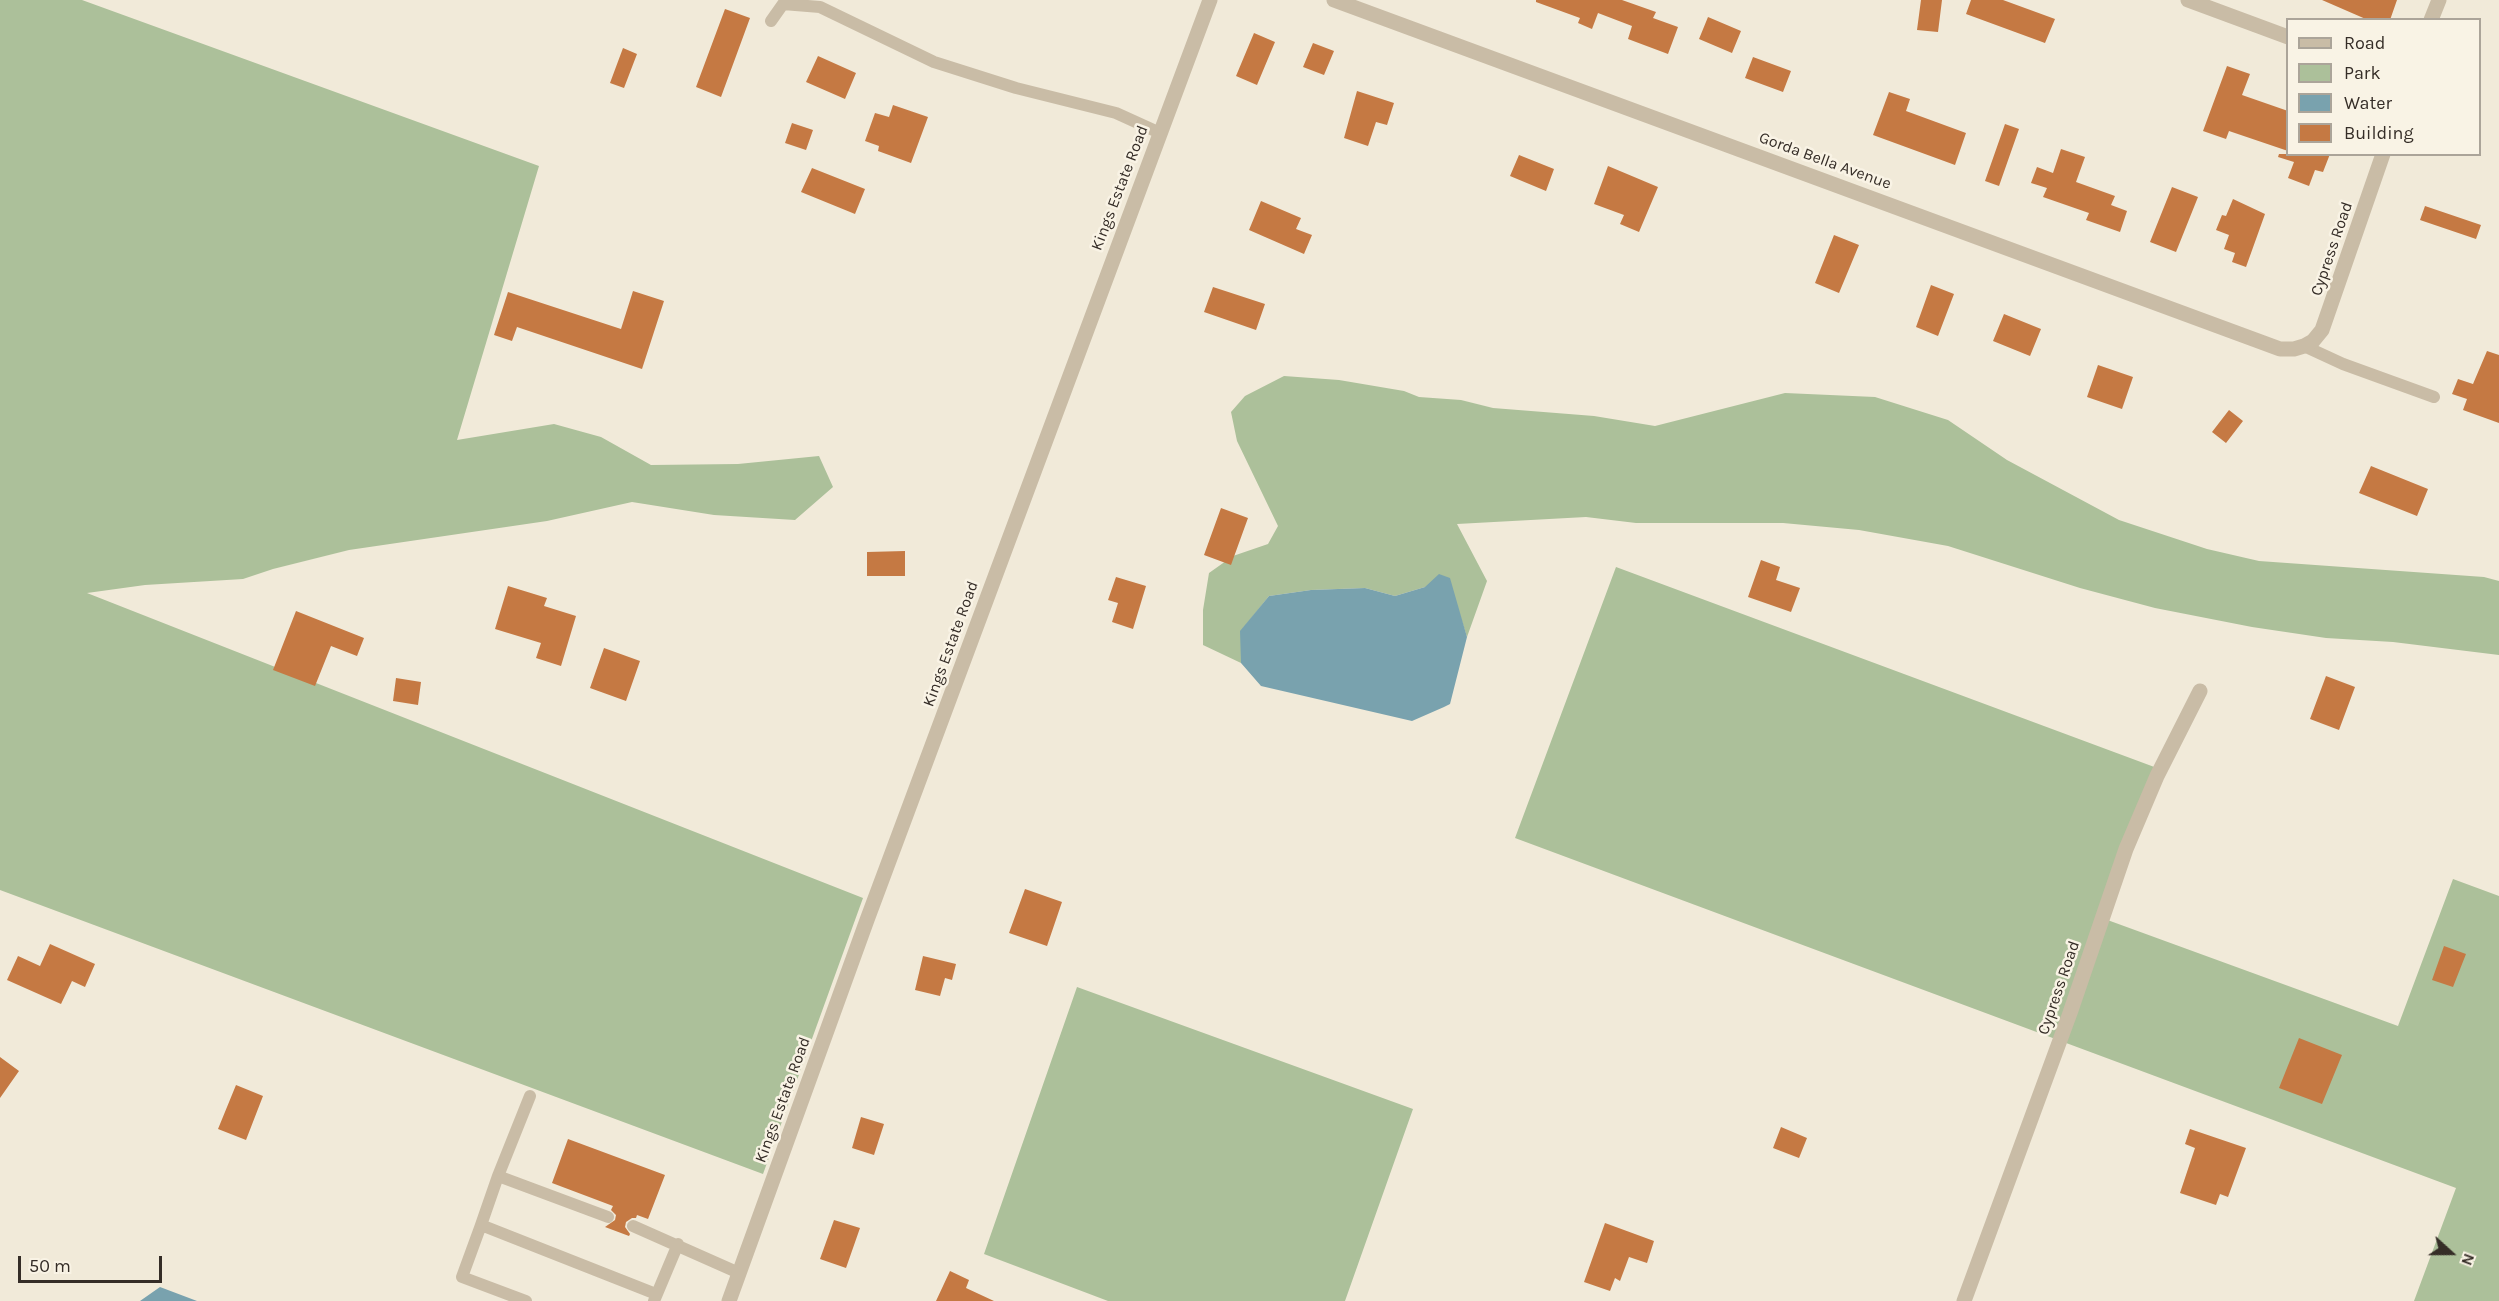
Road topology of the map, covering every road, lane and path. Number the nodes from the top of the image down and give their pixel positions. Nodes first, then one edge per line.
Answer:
1 (1210, 0) edge
2 (1334, 0) edge
3 (2188, 0) edge
4 (2439, 0) edge
5 (2432, 18) edge
6 (771, 21) dead end
7 (2286, 36) edge
8 (1160, 133) junction
9 (2382, 156) edge
10 (2304, 346) junction
11 (2434, 397) dead end
12 (2200, 691) dead end
13 (530, 1096) dead end
14 (498, 1176) junction
15 (609, 1217) dead end
16 (481, 1225) junction
17 (633, 1226) dead end
18 (678, 1244) junction
19 (739, 1273) junction
20 (655, 1298) edge
21 (526, 1301) edge
22 (729, 1301) edge
23 (1964, 1301) edge

1 - 8 street, Kings Estate Road
2 - 10 street, Gorda Bella Avenue
3 - 7 street
4 - 5 street
6 - 8 lane
8 - 19 street, Kings Estate Road
9 - 10 street, Cypress Road
10 - 11 lane
12 - 23 street, Cypress Road
13 - 14 lane
14 - 15 lane
14 - 16 lane
16 - 20 lane
16 - 21 lane
17 - 18 lane
18 - 19 lane
18 - 20 lane
19 - 22 street, Kings Estate Road

